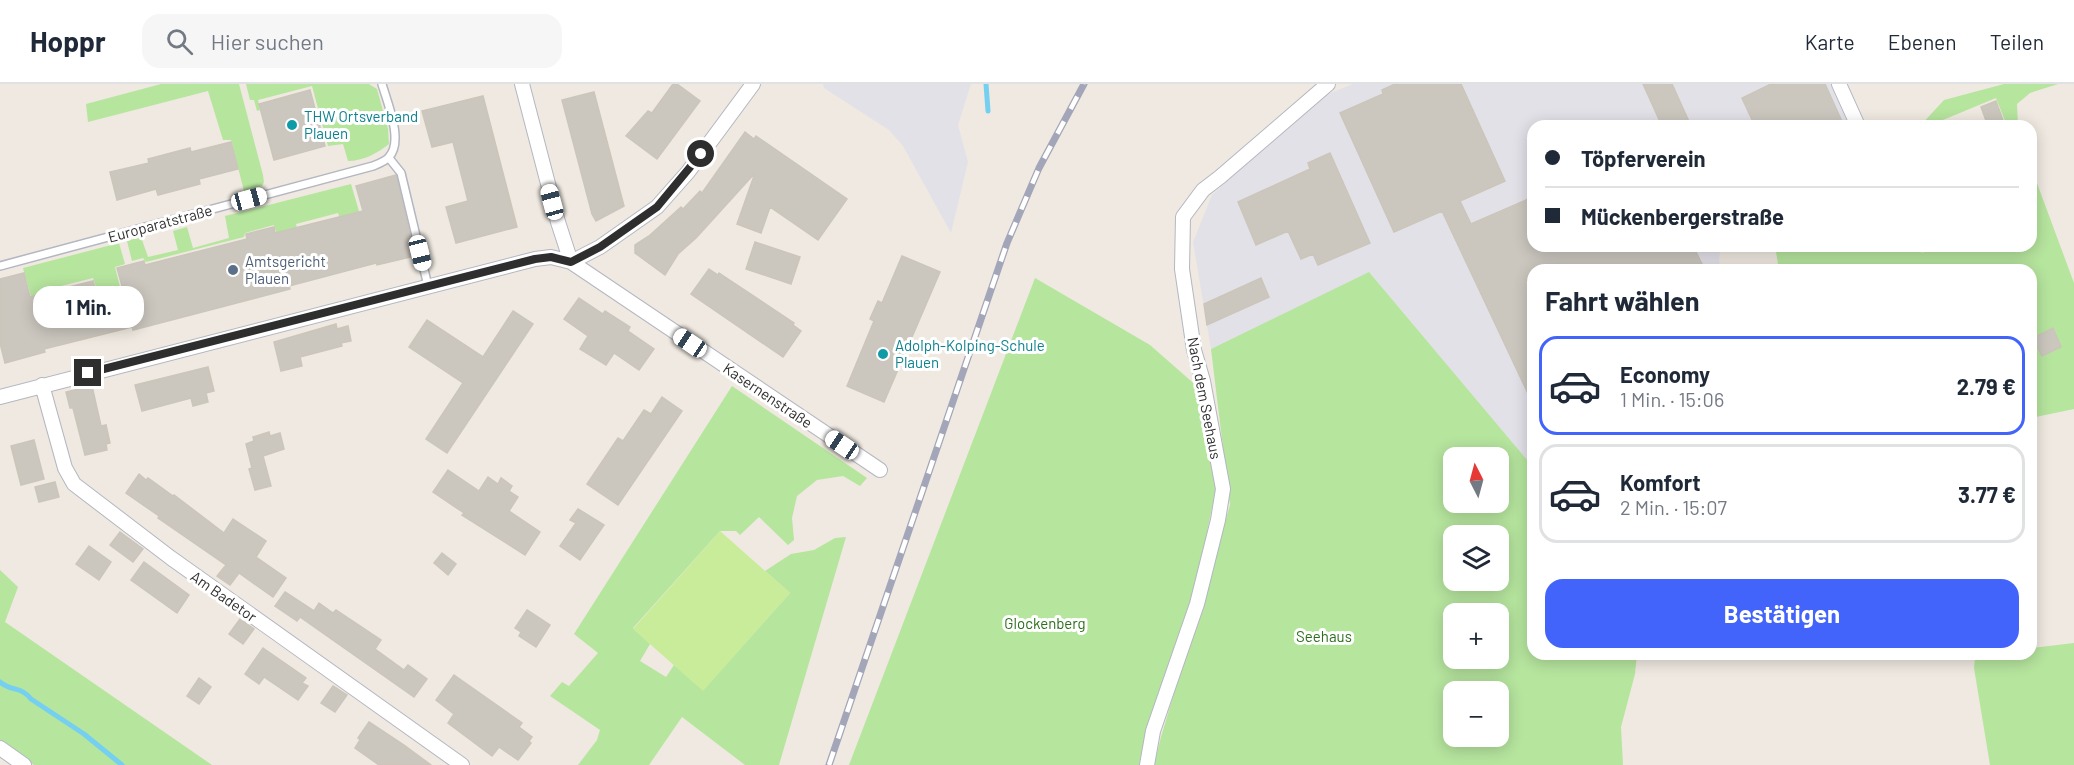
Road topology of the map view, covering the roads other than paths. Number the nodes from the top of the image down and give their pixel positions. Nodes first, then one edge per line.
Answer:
1 (382, 84) edge
2 (522, 84) edge
3 (753, 84) edge
4 (1328, 84) edge
5 (1839, 84) edge
6 (1855, 120) edge
7 (389, 158) junction
8 (571, 262) junction
9 (0, 266) edge
10 (428, 286) junction
11 (42, 385) junction
12 (0, 397) edge
13 (880, 470) dead end
14 (0, 748) edge
15 (24, 765) edge
16 (462, 765) edge
17 (1147, 765) edge

1 - 7 lane
2 - 8 street
3 - 8 street
4 - 17 street, Nach dem Seehaus
5 - 6 street
7 - 9 lane, Europaratstraße
7 - 10 lane
8 - 10 street
8 - 13 street, Kasernenstraße
10 - 11 street
11 - 12 street
11 - 16 street, Am Badetor
14 - 15 street

